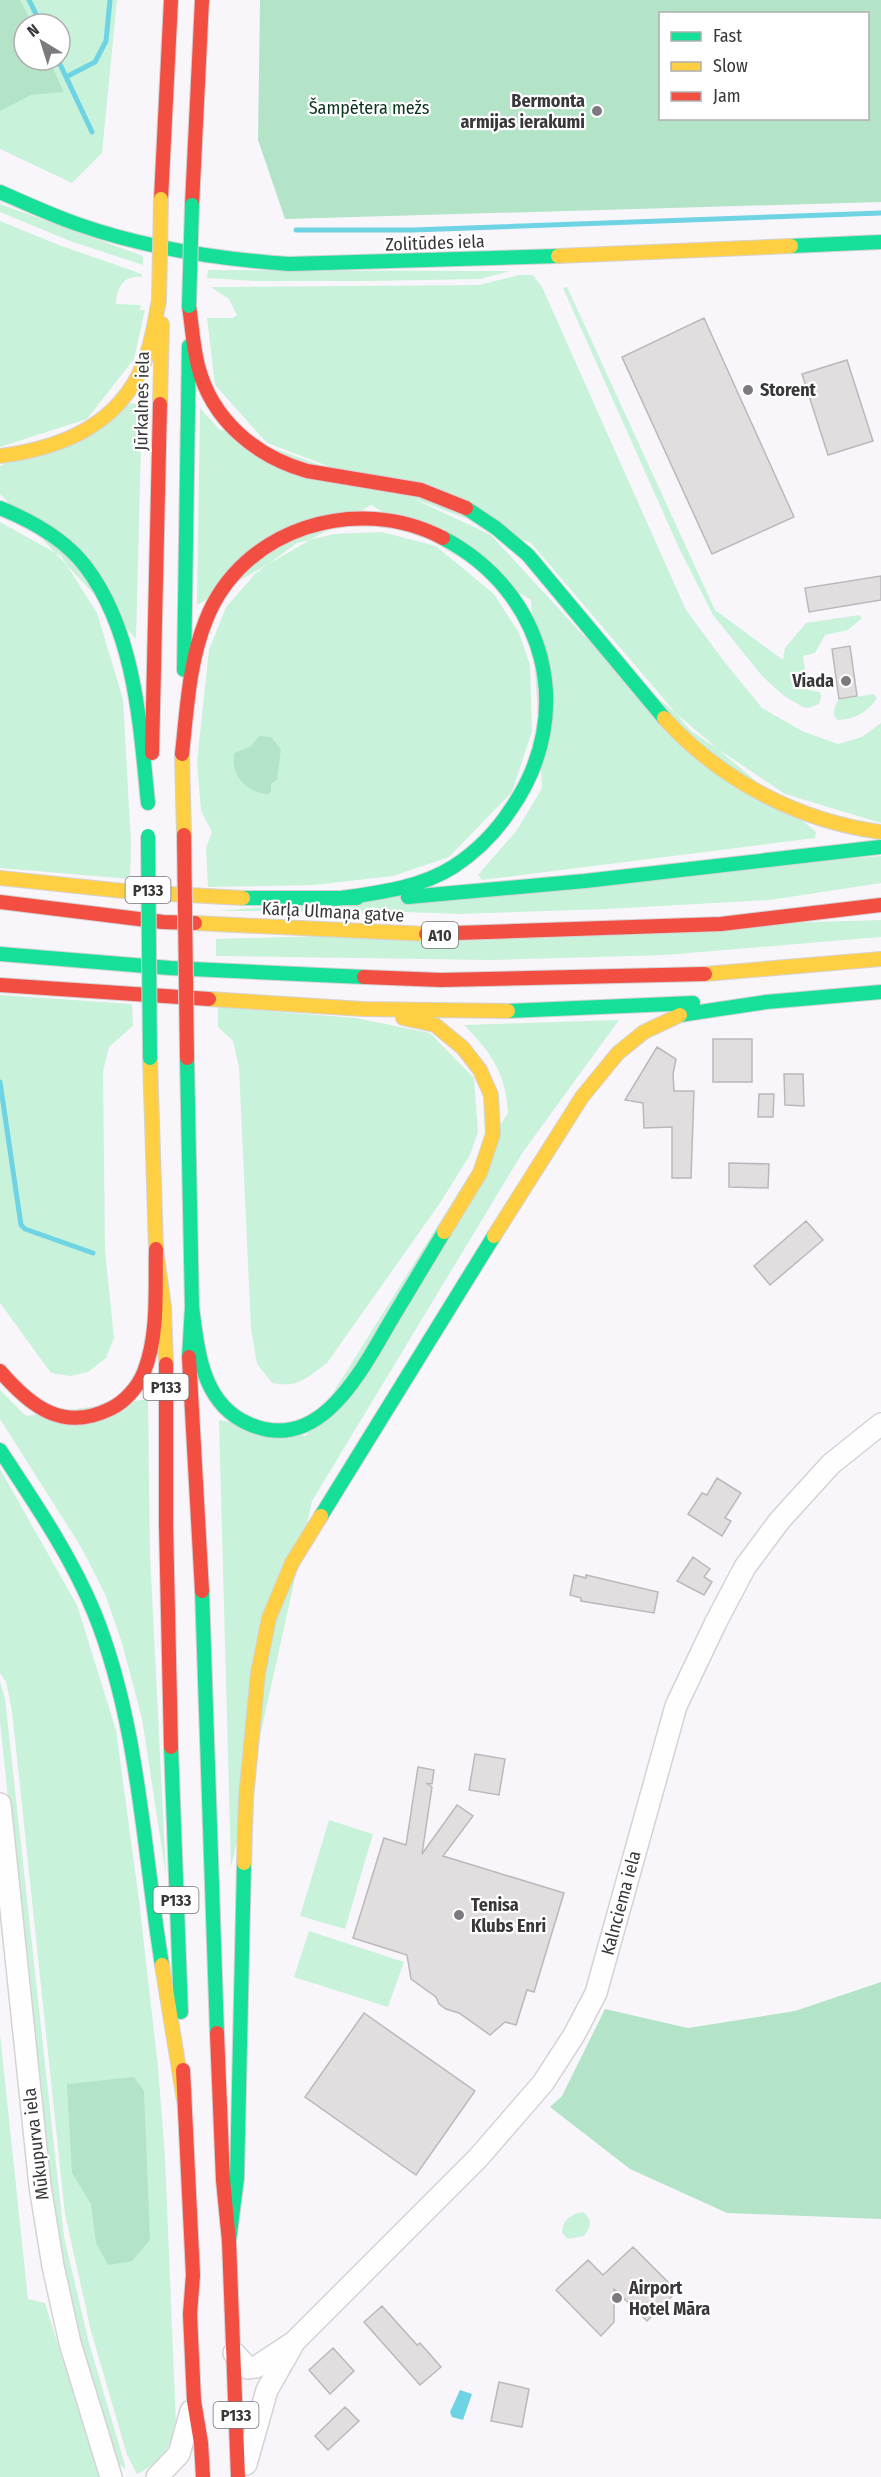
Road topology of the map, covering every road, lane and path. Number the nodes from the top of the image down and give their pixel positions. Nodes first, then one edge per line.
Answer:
1 (171, 0) edge
2 (202, 0) edge
3 (0, 192) edge
4 (881, 242) edge
5 (159, 300) junction
6 (189, 306) junction
7 (0, 456) edge
8 (0, 508) edge
9 (183, 754) junction
10 (148, 819) junction
11 (881, 832) edge
12 (881, 847) edge
13 (0, 878) edge
14 (335, 899) junction
15 (0, 902) edge
16 (881, 905) edge
17 (0, 954) edge
18 (881, 959) edge
19 (0, 985) edge
20 (881, 992) edge
21 (766, 1002) junction
22 (363, 1009) junction
23 (156, 1249) junction
24 (192, 1308) junction
25 (0, 1371) edge
26 (881, 1424) edge
27 (0, 1450) edge
28 (0, 1804) edge
29 (184, 2100) junction
30 (229, 2241) junction
31 (294, 2343) junction
32 (234, 2353) junction
33 (194, 2401) junction
34 (111, 2477) edge
35 (157, 2477) edge
36 (203, 2477) edge
37 (238, 2477) edge
38 (243, 2477) edge

1 - 5 main road, Jūrkalnes iela, bridge
2 - 6 main road, bridge
3 - 4 main road, Zolitūdes iela
5 - 7 main road
5 - 10 main road, Jūrkalnes iela
6 - 9 main road
6 - 11 main road
8 - 10 main road
9 - 14 main road
9 - 24 main road, P133, bridge
10 - 23 main road, P133, bridge
12 - 14 main road
13 - 14 main road
15 - 16 main road, Kārļa Ulmaņa gatve / A10
17 - 18 main road
19 - 22 main road
20 - 21 main road
21 - 22 main road
21 - 30 main road
22 - 24 main road
23 - 25 main road
23 - 29 main road, P133
24 - 30 main road, P133
26 - 31 street, Kalnciema iela
27 - 29 main road
28 - 34 street, Mūkupurva iela
29 - 33 main road, P133
30 - 32 main road, P133
31 - 32 street, Kalnciema iela
31 - 38 street, Kalnciema iela
32 - 37 main road, P133
33 - 35 street
33 - 36 main road, P133

